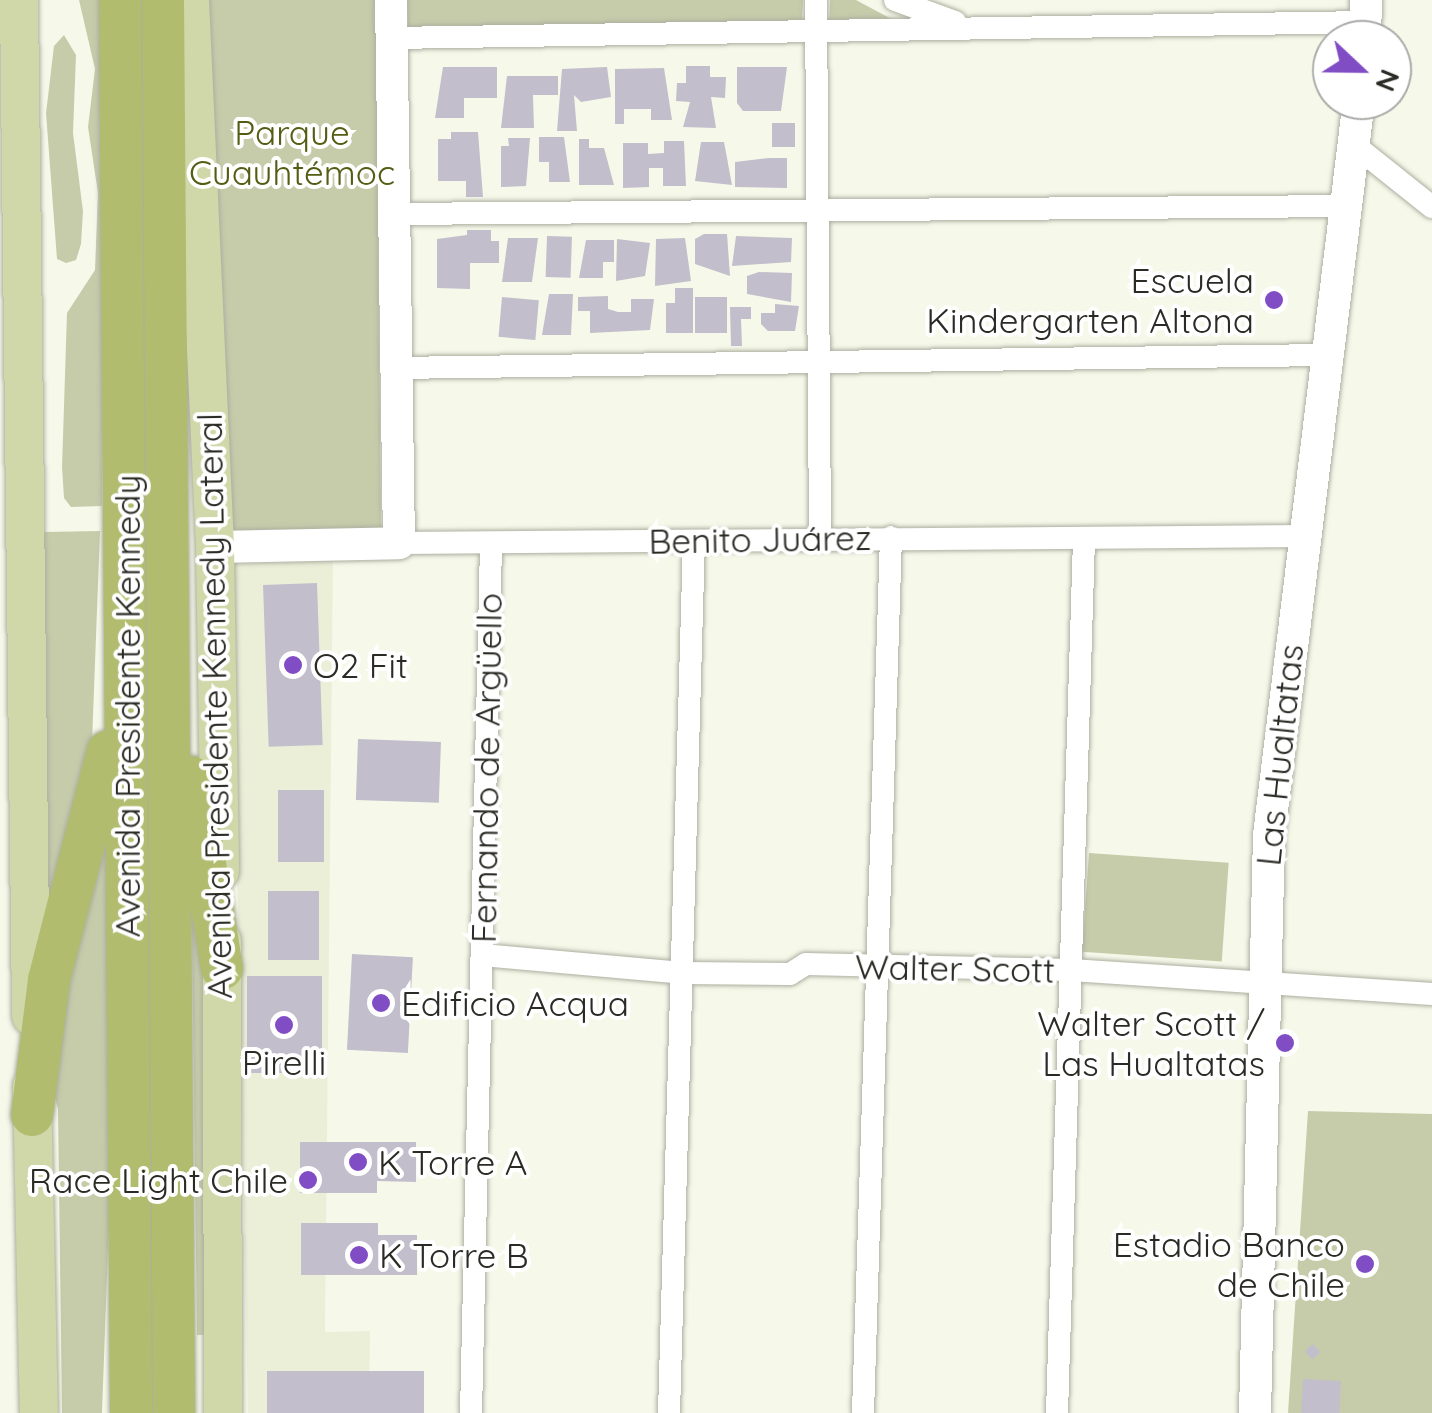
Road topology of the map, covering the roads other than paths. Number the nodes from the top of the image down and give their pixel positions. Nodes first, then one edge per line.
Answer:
1 (120, 0) edge
2 (163, 0) edge
3 (190, 0) edge
4 (391, 0) edge
5 (816, 0) edge
6 (895, 0) edge
7 (13, 19) edge
8 (1312, 22) edge
9 (972, 28) junction
10 (817, 30) junction
11 (392, 38) junction
12 (191, 66) junction
13 (1356, 120) edge
14 (1353, 144) junction
15 (1346, 206) junction
16 (1432, 207) edge
17 (818, 210) junction
18 (394, 214) junction
19 (10, 219) edge
20 (1327, 356) junction
21 (820, 363) junction
22 (394, 368) junction
23 (165, 372) junction
24 (12, 380) edge
25 (820, 536) junction
26 (1304, 536) junction
27 (892, 537) junction
28 (1084, 539) junction
29 (694, 541) junction
30 (398, 543) junction
31 (491, 543) junction
32 (215, 547) junction
33 (13, 552) edge
34 (126, 566) junction
35 (168, 594) junction
36 (482, 955) junction
37 (878, 967) junction
38 (222, 969) junction
39 (1071, 970) junction
40 (682, 973) junction
41 (1260, 985) junction
42 (1432, 994) edge
43 (32, 1115) junction
44 (39, 1413) edge
45 (132, 1413) edge
46 (174, 1413) edge
47 (223, 1413) edge
48 (470, 1413) edge
49 (669, 1413) edge
50 (863, 1413) edge
51 (1058, 1413) edge
52 (1254, 1413) edge

1 - 34 highway, Avenida Presidente Kennedy
2 - 23 highway, Avenida Presidente Kennedy
3 - 12 main road, Avenida Presidente Kennedy Lateral
4 - 11 street
5 - 10 street
6 - 9 street
7 - 19 main road
8 - 9 street
9 - 10 street
10 - 11 street
10 - 17 street
11 - 18 street
12 - 23 highway
12 - 32 main road, Avenida Presidente Kennedy Lateral
13 - 14 street, Las Hualtatas
14 - 15 street, Las Hualtatas
14 - 16 street
15 - 17 street
15 - 20 street, Las Hualtatas
17 - 18 street
17 - 21 street
18 - 22 street
19 - 24 main road
20 - 21 street
20 - 26 street, Las Hualtatas
21 - 22 street
21 - 25 street
22 - 30 street
23 - 35 highway, Avenida Presidente Kennedy
24 - 33 main road
25 - 27 street, Benito Juárez
25 - 29 street, Benito Juárez
26 - 28 street, Benito Juárez
26 - 41 street, Las Hualtatas
27 - 28 street, Benito Juárez
27 - 37 street
28 - 39 street
29 - 31 street, Benito Juárez
29 - 40 street
30 - 31 street, Benito Juárez
30 - 32 street, Benito Juárez
31 - 36 street, Fernando de Argüello
32 - 38 main road, Avenida Presidente Kennedy Lateral
33 - 43 main road
34 - 43 highway
34 - 45 highway, Avenida Presidente Kennedy
35 - 38 highway
35 - 46 highway, Avenida Presidente Kennedy
36 - 40 street, Walter Scott
36 - 48 street, Fernando de Argüello
37 - 39 street, Walter Scott
37 - 40 street, Walter Scott
37 - 50 street
38 - 47 main road, Avenida Presidente Kennedy Lateral
39 - 41 street, Walter Scott
39 - 51 street
40 - 49 street
41 - 42 street, Walter Scott
41 - 52 street, Las Hualtatas
43 - 44 main road

